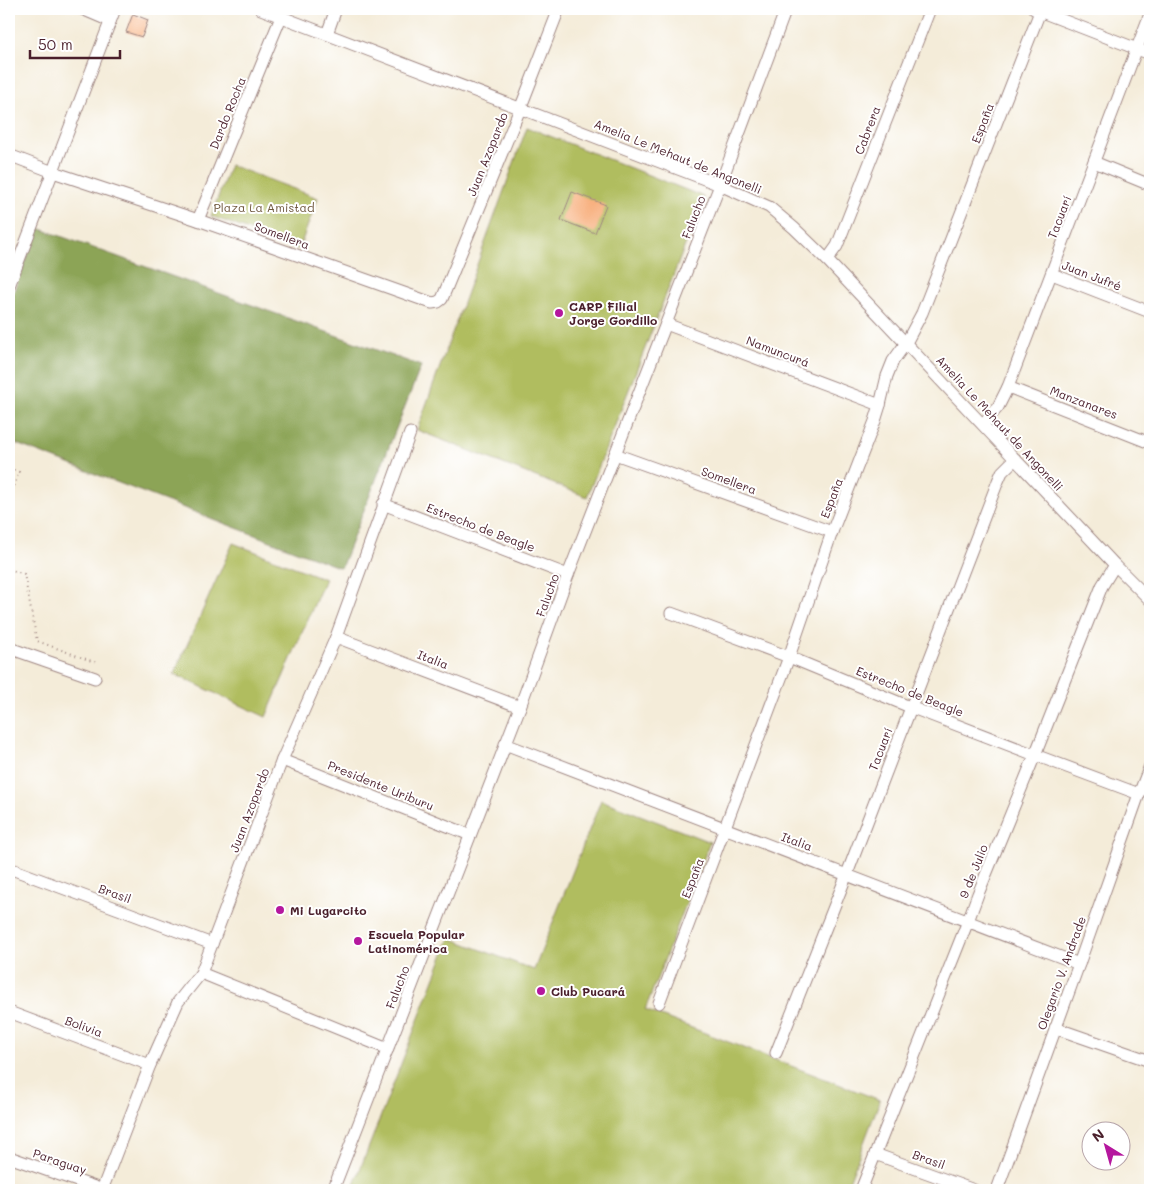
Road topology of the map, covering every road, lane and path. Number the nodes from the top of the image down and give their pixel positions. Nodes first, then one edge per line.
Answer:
1 (82, 9) edge
2 (115, 9) edge
3 (261, 9) edge
4 (336, 9) edge
5 (559, 9) edge
6 (786, 9) edge
7 (930, 9) edge
8 (1038, 10) edge
9 (1150, 14) edge
10 (281, 17) junction
11 (110, 21) junction
12 (327, 34) junction
13 (1136, 49) junction
14 (1150, 54) edge
15 (520, 109) junction
16 (9, 155) edge
17 (1094, 162) junction
18 (53, 172) junction
19 (720, 185) junction
20 (1150, 185) edge
21 (198, 220) junction
22 (827, 260) junction
23 (1052, 274) junction
24 (9, 286) edge
25 (432, 304) joint
26 (1150, 312) edge
27 (666, 324) junction
28 (906, 343) junction
29 (1008, 387) junction
30 (880, 405) junction
31 (983, 424) junction
32 (410, 433) dead end
33 (1150, 443) edge
34 (616, 454) junction
35 (1015, 459) junction
36 (9, 468) edge
37 (9, 499) edge
38 (383, 504) junction
39 (832, 532) junction
40 (1115, 565) junction
41 (9, 569) edge
42 (568, 575) junction
43 (1150, 600) edge
44 (671, 613) dead end
45 (336, 637) junction
46 (9, 648) edge
47 (789, 657) junction
48 (97, 663) dead end
49 (95, 678) dead end
50 (520, 707) junction
51 (910, 707) junction
52 (505, 744) junction
53 (1035, 755) junction
54 (282, 760) junction
55 (1150, 766) edge
56 (1139, 794) junction
57 (725, 829) junction
58 (470, 835) junction
59 (9, 868) edge
60 (847, 874) junction
61 (968, 921) junction
62 (212, 944) junction
63 (1079, 964) junction
64 (200, 973) junction
65 (659, 1003) dead end
66 (9, 1012) edge
67 (1055, 1028) junction
68 (388, 1049) junction
69 (776, 1053) dead end
70 (1150, 1061) edge
71 (150, 1065) junction
72 (875, 1154) junction
73 (9, 1157) edge
74 (103, 1190) edge
75 (334, 1190) edge
76 (860, 1190) edge
77 (974, 1190) edge
78 (997, 1190) edge

1 - 11 street
2 - 11 street
3 - 10 street, Amelia Le Mehaut de Angonelli
4 - 12 street
5 - 15 street, Juan Azopardo
6 - 19 street, Falucho
7 - 22 street, Cabrera
8 - 13 street
8 - 28 street, España
9 - 13 street, Tacuarí
10 - 12 street, Amelia Le Mehaut de Angonelli
10 - 21 street, Dardo Rocha
11 - 18 street
12 - 15 street, Amelia Le Mehaut de Angonelli
13 - 14 street
13 - 17 street, Tacuarí
15 - 19 street, Amelia Le Mehaut de Angonelli
15 - 25 street, Juan Azopardo
16 - 18 street, Somellera
17 - 20 street
17 - 23 street, Tacuarí
18 - 21 street, Somellera
18 - 24 street
19 - 22 street, Amelia Le Mehaut de Angonelli
19 - 27 street, Falucho
21 - 25 street, Somellera
22 - 28 street, Amelia Le Mehaut de Angonelli
23 - 26 street, Juan Jufré
23 - 29 street, Tacuarí
27 - 30 street, Namuncurá
27 - 34 street, Falucho
28 - 30 street, España
28 - 31 street, Amelia Le Mehaut de Angonelli
29 - 31 street, Tacuarí
29 - 33 street, Manzanares
30 - 39 street, España
31 - 35 street, Amelia Le Mehaut de Angonelli
32 - 38 street, Juan Azopardo
34 - 39 street, Somellera
34 - 42 street, Falucho
35 - 40 street, Amelia Le Mehaut de Angonelli
35 - 51 street, Tacuarí
36 - 37 path
38 - 42 street, Estrecho de Beagle
38 - 45 street, Juan Azopardo
39 - 47 street, España
40 - 43 street, Amelia Le Mehaut de Angonelli
40 - 53 street, 9 de Julio
41 - 48 path
42 - 50 street, Falucho
44 - 47 street, Estrecho de Beagle
45 - 50 street, Italia
45 - 54 street, Juan Azopardo
46 - 49 street
47 - 51 street, Estrecho de Beagle
47 - 57 street, España
50 - 52 street, Falucho
51 - 53 street, Estrecho de Beagle
51 - 60 street, Tacuarí
52 - 57 street, Italia
52 - 58 street, Falucho
53 - 56 street, Estrecho de Beagle
53 - 61 street, 9 de Julio
54 - 58 street, Presidente Uriburu
54 - 62 street, Juan Azopardo
55 - 56 street, Olegario V. Andrade
56 - 63 street, Olegario V. Andrade
57 - 60 street, Italia
57 - 65 street, España
58 - 68 street, Falucho
59 - 62 street, Brasil
60 - 61 street, Italia
60 - 69 street, Tacuarí
61 - 63 street, Italia
61 - 72 street, 9 de Julio
62 - 64 street, Juan Azopardo
63 - 67 street, Olegario V. Andrade
64 - 68 street
64 - 71 street, Juan Azopardo
66 - 71 street, Bolivia
67 - 70 street
67 - 78 street, Olegario V. Andrade
68 - 75 street, Falucho
71 - 74 street, Juan Azopardo
72 - 76 street, 9 de Julio
72 - 77 street, Brasil
73 - 74 street, Paraguay

